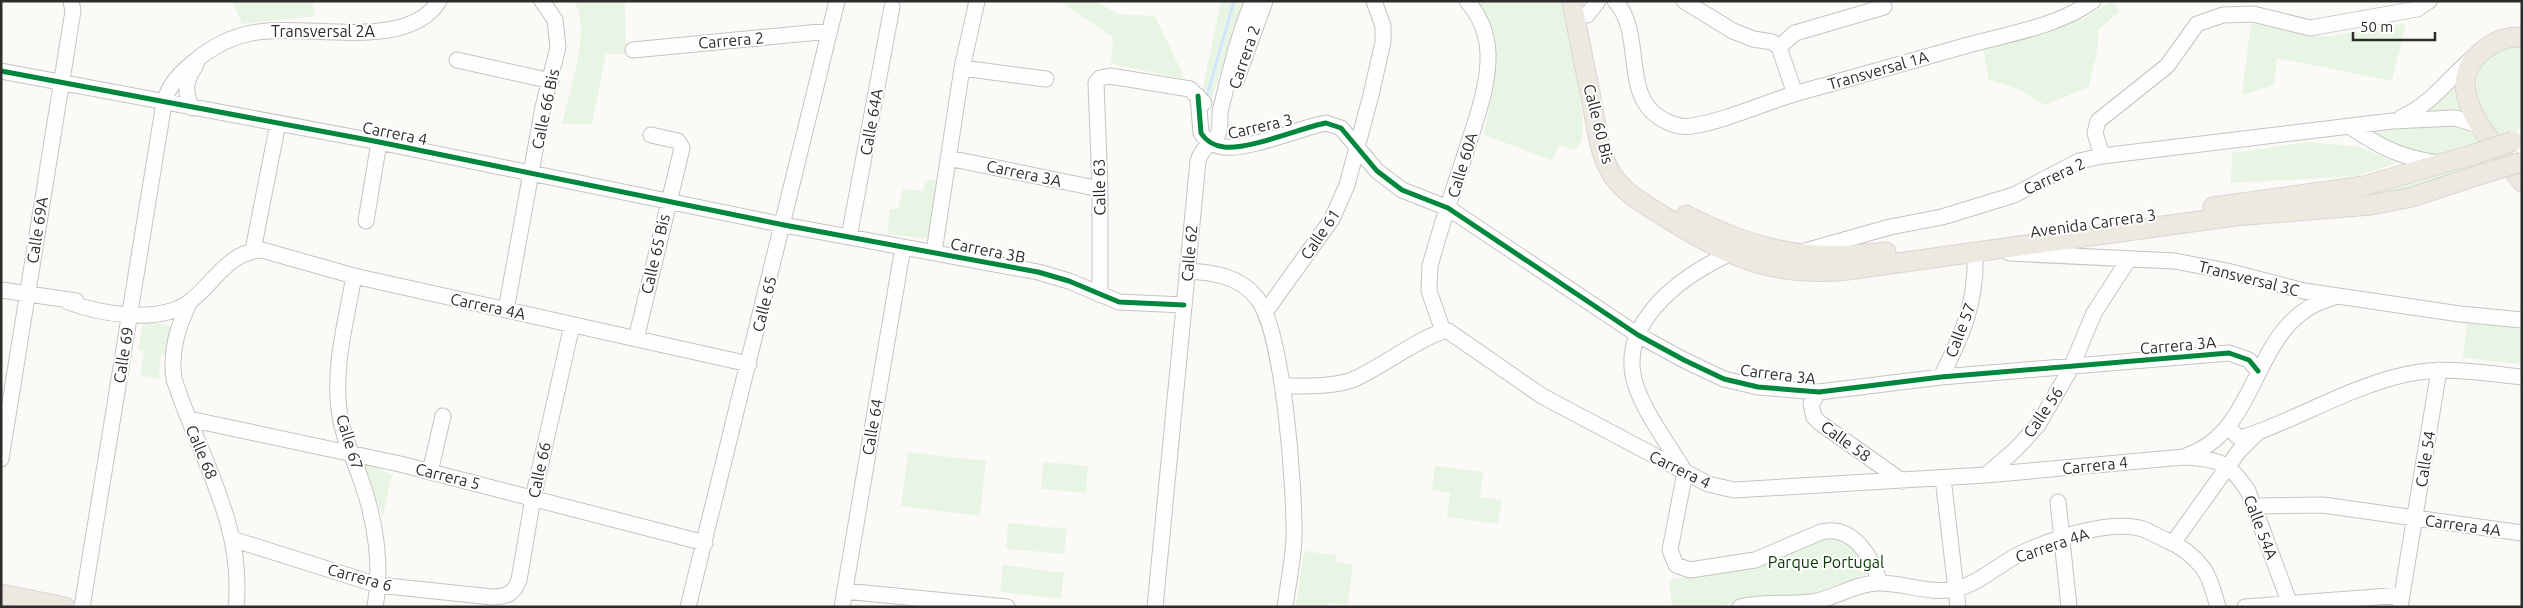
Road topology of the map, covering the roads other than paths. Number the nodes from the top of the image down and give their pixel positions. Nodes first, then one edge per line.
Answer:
1 (71, 1) edge
2 (439, 1) edge
3 (542, 1) edge
4 (837, 1) edge
5 (977, 1) edge
6 (1253, 1) edge
7 (1266, 1) edge
8 (1467, 1) edge
9 (1572, 1) edge
10 (1684, 1) edge
11 (2093, 1) edge
12 (2429, 1) edge
13 (1375, 2) edge
14 (1615, 2) edge
15 (1589, 6) edge
16 (892, 7) dead end
17 (1884, 7) dead end
18 (830, 31) junction
19 (2522, 37) edge
20 (1779, 47) junction
21 (633, 50) dead end
22 (202, 55) junction
23 (2477, 56) junction
24 (457, 60) dead end
25 (962, 68) junction
26 (1, 71) edge
27 (1046, 79) dead end
28 (1097, 80) joint
29 (551, 81) junction
30 (60, 84) junction
31 (1795, 94) junction
32 (1198, 96) junction
33 (164, 103) junction
34 (192, 108) junction
35 (1220, 118) junction
36 (2392, 121) junction
37 (278, 123) junction
38 (2481, 126) junction
39 (2352, 128) junction
40 (651, 135) dead end
41 (2517, 139) edge
42 (379, 142) junction
43 (1210, 142) junction
44 (1250, 144) junction
45 (1358, 147) junction
46 (2102, 156) junction
47 (948, 158) junction
48 (2522, 162) edge
49 (2442, 164) junction
50 (531, 173) junction
51 (2522, 182) edge
52 (1100, 189) junction
53 (667, 201) junction
54 (1448, 208) junction
55 (1668, 213) junction
56 (366, 221) dead end
57 (784, 225) junction
58 (849, 237) junction
59 (903, 246) junction
60 (253, 250) junction
61 (934, 252) junction
62 (1975, 252) junction
63 (1728, 254) junction
64 (1794, 254) junction
65 (2129, 259) junction
66 (1187, 271) junction
67 (354, 276) junction
68 (1, 290) edge
69 (27, 294) junction
70 (1100, 295) junction
71 (2336, 296) junction
72 (190, 301) junction
73 (1184, 304) junction
74 (506, 310) junction
75 (1266, 311) junction
76 (130, 313) junction
77 (2522, 320) edge
78 (572, 325) junction
79 (1443, 330) junction
80 (1638, 335) junction
81 (636, 339) junction
82 (749, 364) junction
83 (2071, 368) junction
84 (2439, 370) junction
85 (2258, 371) junction
86 (1941, 377) junction
87 (2522, 377) edge
88 (1283, 386) junction
89 (1819, 392) junction
90 (443, 416) dead end
91 (189, 419) junction
92 (4, 425) edge
93 (2228, 428) junction
94 (2258, 433) junction
95 (352, 455) junction
96 (2184, 457) junction
97 (1, 460) edge
98 (2228, 467) junction
99 (430, 472) junction
100 (1685, 472) junction
101 (1986, 475) junction
102 (1943, 478) junction
103 (1902, 481) junction
104 (533, 498) junction
105 (2058, 502) dead end
106 (2254, 506) junction
107 (2415, 519) junction
108 (2522, 533) edge
109 (232, 539) junction
110 (2062, 539) junction
111 (705, 542) junction
112 (2173, 543) junction
113 (1880, 583) junction
114 (378, 585) junction
115 (1956, 589) junction
116 (845, 591) junction
117 (1, 594) edge
118 (492, 597) joint
119 (2401, 601) edge
120 (1822, 603) edge
121 (2290, 605) edge
122 (65, 607) edge
123 (82, 607) edge
124 (236, 607) edge
125 (375, 607) edge
126 (688, 607) edge
127 (842, 607) edge
128 (1007, 607) edge
129 (1155, 607) edge
130 (1285, 607) edge
131 (1740, 607) edge
132 (1958, 607) edge
133 (2069, 607) edge
134 (2218, 607) edge
135 (2245, 607) edge

1 - 30 street, Calle 69A
2 - 22 street, Transversal 2A
3 - 29 street, Calle 66 Bis
4 - 18 street, Calle 65
5 - 25 street
6 - 35 street, Calle 62
7 - 35 street, Carrera 2
8 - 54 street, Calle 60A
9 - 55 main road, Calle 60 Bis
10 - 20 street
11 - 31 street, Transversal 1A
12 - 46 street
13 - 45 street, Calle 61
14 - 31 street, Transversal 1A
15 - 55 main road, Calle 60 Bis
16 - 58 street, Calle 64A
17 - 20 street
18 - 21 street, Carrera 2
18 - 57 street, Calle 65
19 - 23 main road
20 - 31 street
22 - 33 street, Transversal 2A
22 - 34 street, Transversal 2A
23 - 36 street, Carrera 2
23 - 38 main road
24 - 29 street
25 - 27 street
25 - 47 street
26 - 30 street, Carrera 4
28 - 32 street, Carrera 3
28 - 52 street, Calle 63
29 - 50 street, Calle 66 Bis
30 - 33 street, Carrera 4
30 - 69 street, Calle 69A
32 - 35 street, Carrera 3
32 - 43 street, Carrera 3
33 - 34 street, Carrera 4
33 - 76 street, Calle 69
34 - 37 street, Carrera 4
35 - 43 street, Calle 62
35 - 44 street, Carrera 3
36 - 38 street, Carrera 2
36 - 39 street, Carrera 2
37 - 42 street, Carrera 4
37 - 60 street
38 - 51 main road
39 - 46 street, Carrera 2
39 - 49 street
40 - 53 street, Calle 65 Bis
41 - 49 main road, Avenida Carrera 3, bridge
42 - 50 street, Carrera 4
42 - 56 street
43 - 44 street, Carrera 3
43 - 66 street, Calle 62
44 - 45 street, Carrera 3
45 - 54 street, Carrera 3A
45 - 75 street, Calle 61
46 - 64 street, Carrera 2
47 - 52 street, Carrera 3A
47 - 61 street
48 - 62 main road, Avenida Carrera 3, bridge
49 - 64 main road, Avenida Carrera 3
50 - 53 street, Carrera 4
50 - 74 street, Calle 66 Bis
52 - 70 street, Calle 63
53 - 57 street, Carrera 4
53 - 81 street, Calle 65 Bis
54 - 79 street, Calle 60A
54 - 80 street, Carrera 3A
55 - 63 main road, Avenida Carrera 3
55 - 64 main road, Avenida Carrera 3
57 - 58 street, Carrera 3B
57 - 82 street, Calle 65
58 - 59 street, Carrera 3B
59 - 61 street, Carrera 3B
59 - 116 street, Calle 64
60 - 67 street, Carrera 4A
60 - 72 street
61 - 70 street, Carrera 3B
62 - 63 main road, Avenida Carrera 3
62 - 65 street, Transversal 3C
62 - 86 street, Calle 57
63 - 80 street
65 - 71 street, Transversal 3C
65 - 83 street, Calle 56
66 - 73 street, Calle 62
66 - 75 street
67 - 74 street, Carrera 4A
67 - 95 street, Calle 67
68 - 69 street
69 - 76 street
69 - 92 street, Calle 69A
70 - 73 street, Carrera 3B
71 - 77 street, Transversal 3C
71 - 85 street
72 - 76 street
72 - 91 street, Calle 68
73 - 129 street, Calle 62
74 - 78 street, Carrera 4A
75 - 88 street
76 - 123 street, Calle 69
78 - 81 street, Carrera 4A
78 - 104 street, Calle 66
79 - 88 street
79 - 100 street, Carrera 4
80 - 89 street, Carrera 3A
80 - 100 street
81 - 82 street, Carrera 4A
82 - 111 street, Calle 65
83 - 85 street, Carrera 3A
83 - 86 street, Carrera 3A
83 - 101 street, Calle 56
84 - 87 street
84 - 94 street
84 - 107 street, Calle 54
85 - 93 street
86 - 89 street, Carrera 3A
88 - 130 street
89 - 103 street, Calle 58
90 - 99 street
91 - 95 street, Carrera 5
91 - 109 street, Calle 68
92 - 97 street, Calle 69A
93 - 94 street
93 - 96 street
94 - 98 street
95 - 99 street, Carrera 5
95 - 114 street, Calle 67
96 - 98 street
96 - 101 street, Carrera 4
98 - 106 street, Calle 54A
98 - 112 street
99 - 104 street, Carrera 5
100 - 103 street, Carrera 4
100 - 113 street
101 - 102 street, Carrera 4
102 - 103 street, Carrera 4
102 - 115 street
104 - 111 street, Carrera 5
104 - 118 street, Calle 66
105 - 110 street
106 - 107 street, Carrera 4A
106 - 121 street, Calle 54A
107 - 108 street, Carrera 4A
107 - 119 street, Calle 54
109 - 114 street, Carrera 6
109 - 124 street, Calle 68
110 - 112 street, Carrera 4A
110 - 115 street, Carrera 4A
110 - 133 street
111 - 126 street, Calle 65
112 - 134 street, Carrera 4A
113 - 115 street, Carrera 4A
113 - 120 street, Carrera 4A
114 - 118 street, Carrera 6
114 - 125 street, Calle 67
115 - 132 street
116 - 127 street, Calle 64
116 - 128 street
117 - 122 main road
119 - 121 street
120 - 131 street, Carrera 4A
121 - 135 street

